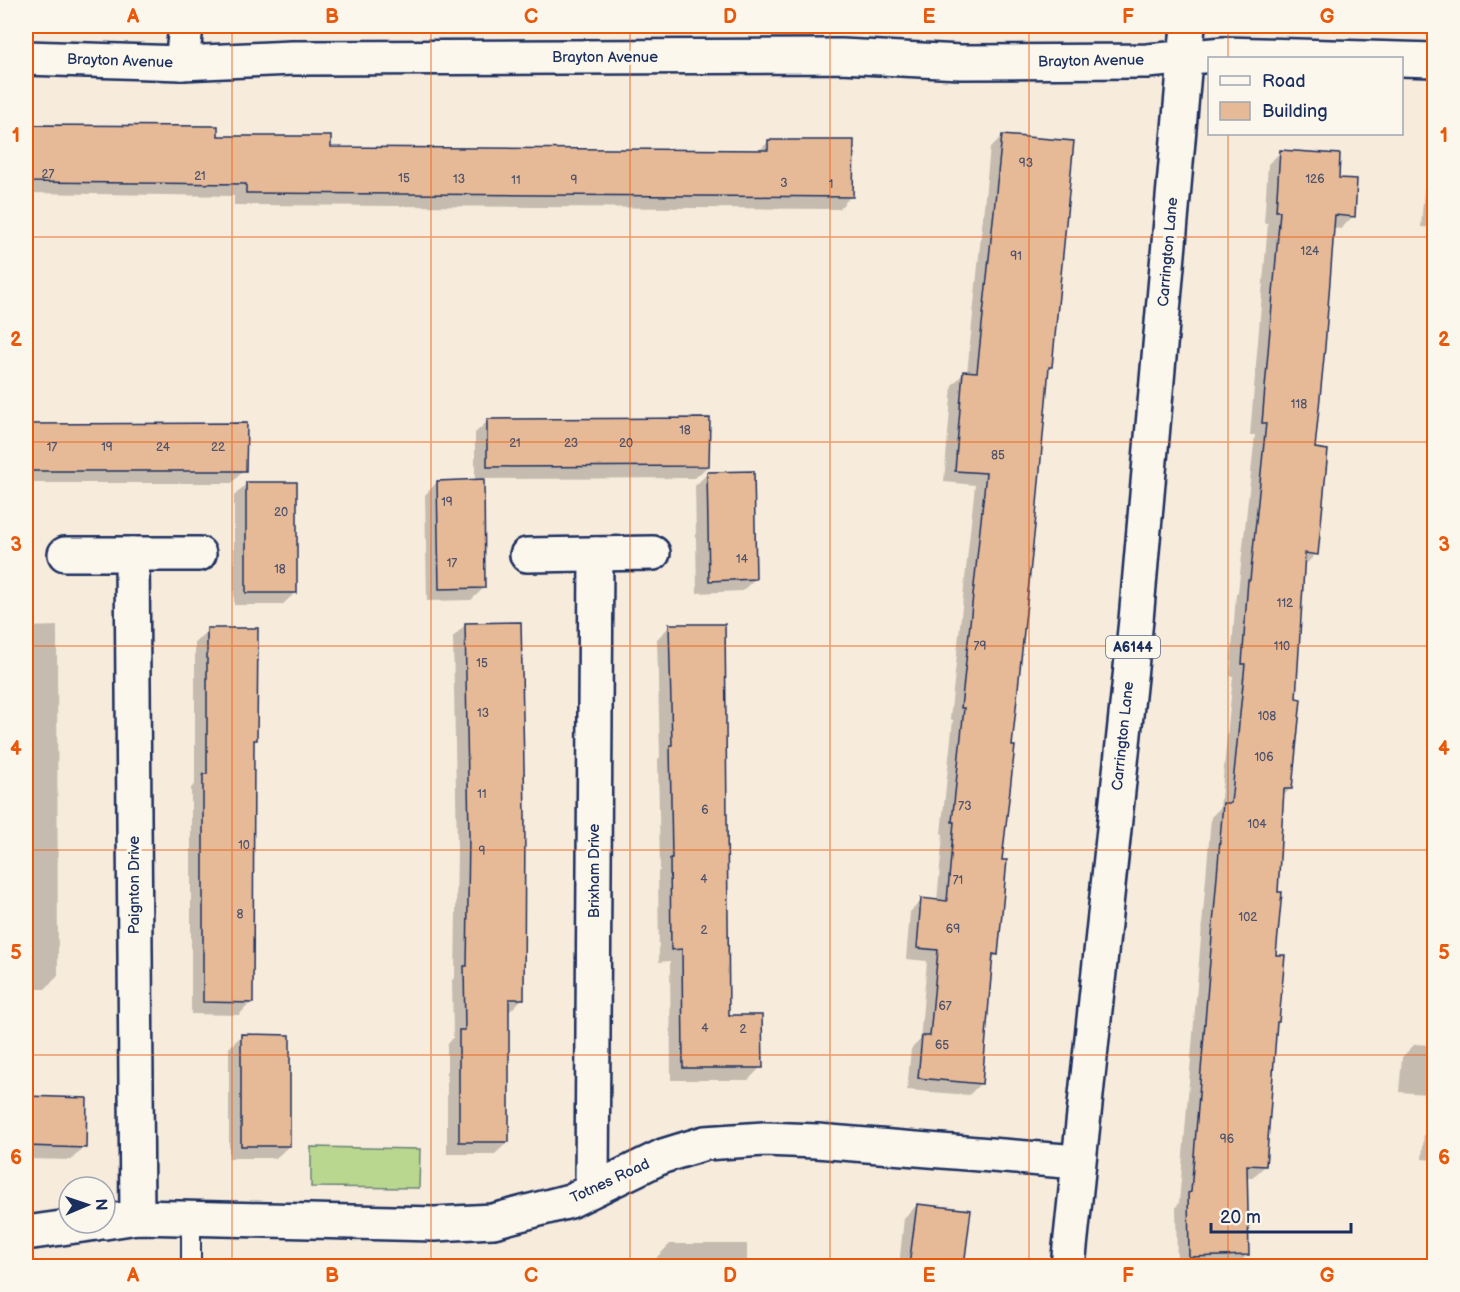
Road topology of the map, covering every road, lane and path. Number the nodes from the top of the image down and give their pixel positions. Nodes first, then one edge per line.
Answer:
1 (186, 26) edge
2 (1187, 41) edge
3 (1329, 57) edge
4 (26, 58) edge
5 (1403, 59) edge
6 (1434, 60) edge
7 (182, 63) junction
8 (653, 552) dead end
9 (65, 554) dead end
10 (132, 554) junction
11 (199, 554) dead end
12 (596, 554) junction
13 (527, 555) dead end
14 (1078, 1162) junction
15 (592, 1189) junction
16 (137, 1217) junction
17 (117, 1220) edge
18 (191, 1220) junction
19 (57, 1229) edge
20 (26, 1233) edge
21 (191, 1266) edge
22 (1068, 1266) edge

1 - 7 street
2 - 3 street, Brayton Avenue
2 - 7 street, Brayton Avenue
2 - 14 street, Carrington Lane / A6144
4 - 7 street, Brayton Avenue
5 - 6 street, Brayton Avenue
8 - 12 street
9 - 10 street
10 - 11 street
10 - 16 street, Paignton Drive
12 - 13 street
12 - 15 street, Brixham Drive
14 - 15 street, Totnes Road
14 - 22 street, Carrington Lane / A6144
15 - 18 street, Totnes Road
16 - 17 street, Totnes Road
16 - 18 street, Totnes Road
18 - 21 lane
19 - 20 street

